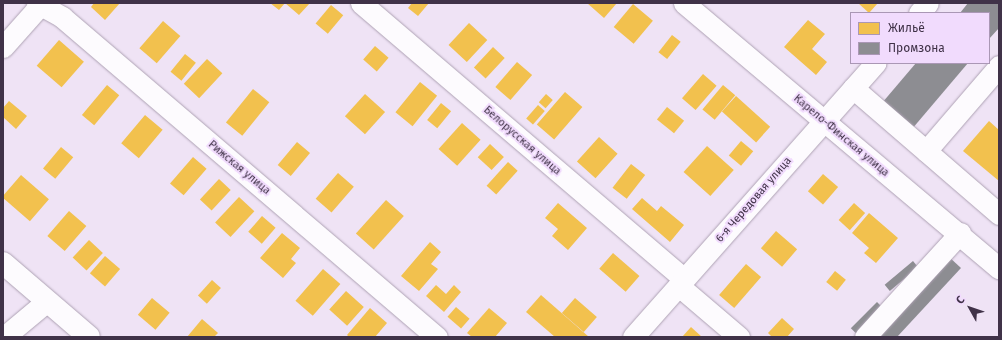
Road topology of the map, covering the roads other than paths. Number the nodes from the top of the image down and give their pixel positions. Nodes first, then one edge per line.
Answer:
1 (361, 3) edge
2 (684, 3) edge
3 (928, 3) edge
4 (40, 4) edge
5 (920, 12) edge
6 (3, 47) edge
7 (874, 64) edge
8 (996, 77) edge
9 (853, 88) junction
10 (823, 122) junction
11 (926, 151) junction
12 (999, 214) edge
13 (960, 233) junction
14 (3, 263) edge
15 (999, 268) edge
16 (681, 283) junction
17 (47, 301) junction
18 (4, 337) edge
19 (89, 337) edge
20 (437, 337) edge
21 (633, 337) edge
22 (739, 337) edge
23 (865, 337) edge

1 - 16 street, Белорусская улица
2 - 10 street, Карело-Финская улица
3 - 5 street
4 - 6 street
4 - 20 street, Рижская улица
7 - 9 street, 6-я Чередовая улица
8 - 11 street
9 - 10 street, 6-я Чередовая улица
9 - 11 street
10 - 13 street, Карело-Финская улица
10 - 16 street, 6-я Чередовая улица
11 - 12 street
13 - 15 street, Карело-Финская улица
13 - 23 street
14 - 17 main road
16 - 21 street, 6-я Чередовая улица
16 - 22 street, Белорусская улица
17 - 18 street
17 - 19 main road

